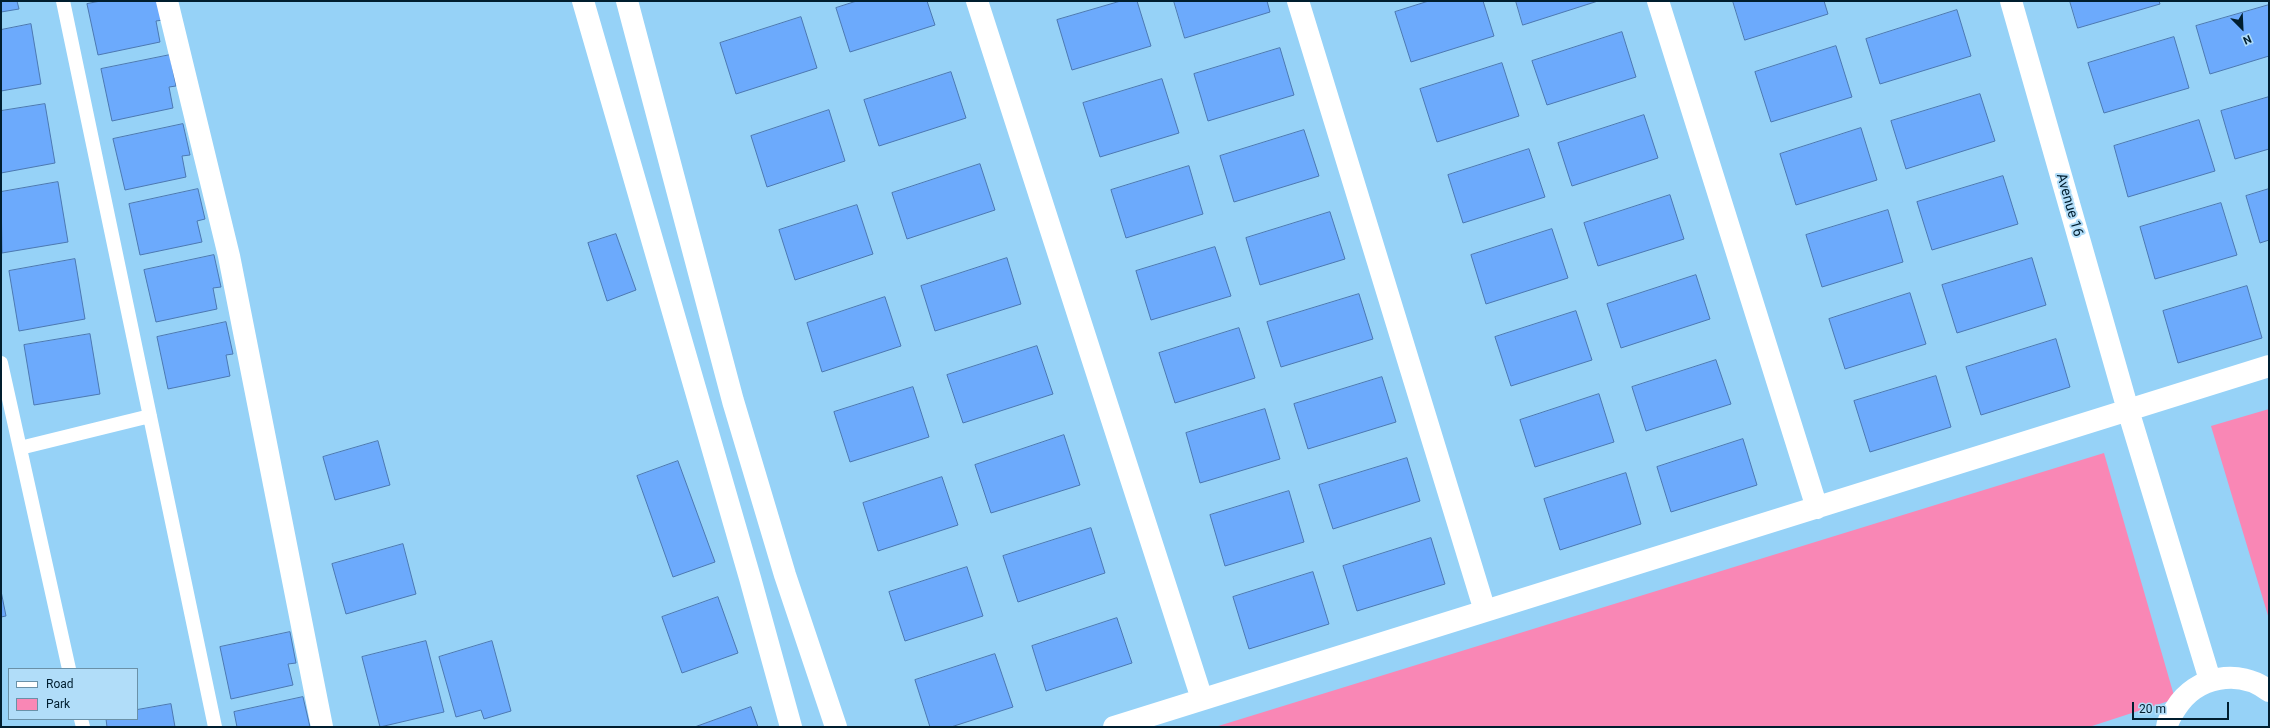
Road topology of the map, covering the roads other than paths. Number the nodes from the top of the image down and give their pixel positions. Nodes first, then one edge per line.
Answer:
1 (63, 1) edge
2 (166, 1) edge
3 (583, 1) edge
4 (627, 1) edge
5 (976, 1) edge
6 (1298, 1) edge
7 (1658, 1) edge
8 (2011, 1) edge
9 (1, 363) edge
10 (2269, 366) edge
11 (2128, 410) junction
12 (150, 416) junction
13 (20, 448) junction
14 (1817, 508) junction
15 (1485, 611) junction
16 (70, 668) edge
17 (2210, 680) junction
18 (2269, 691) edge
19 (1202, 699) junction
20 (215, 727) edge
21 (322, 727) edge
22 (791, 727) edge
23 (836, 727) edge
24 (1114, 727) edge
25 (2167, 727) edge

1 - 12 lane
2 - 21 street
3 - 22 street
4 - 23 street
5 - 19 street
6 - 15 street
7 - 14 street
8 - 11 street, Avenue 16
9 - 13 lane
10 - 11 street
11 - 14 street
11 - 17 street, Avenue 16
12 - 13 lane
12 - 20 lane
13 - 16 lane
14 - 15 street
15 - 19 street
17 - 18 street
17 - 25 street
19 - 24 street

